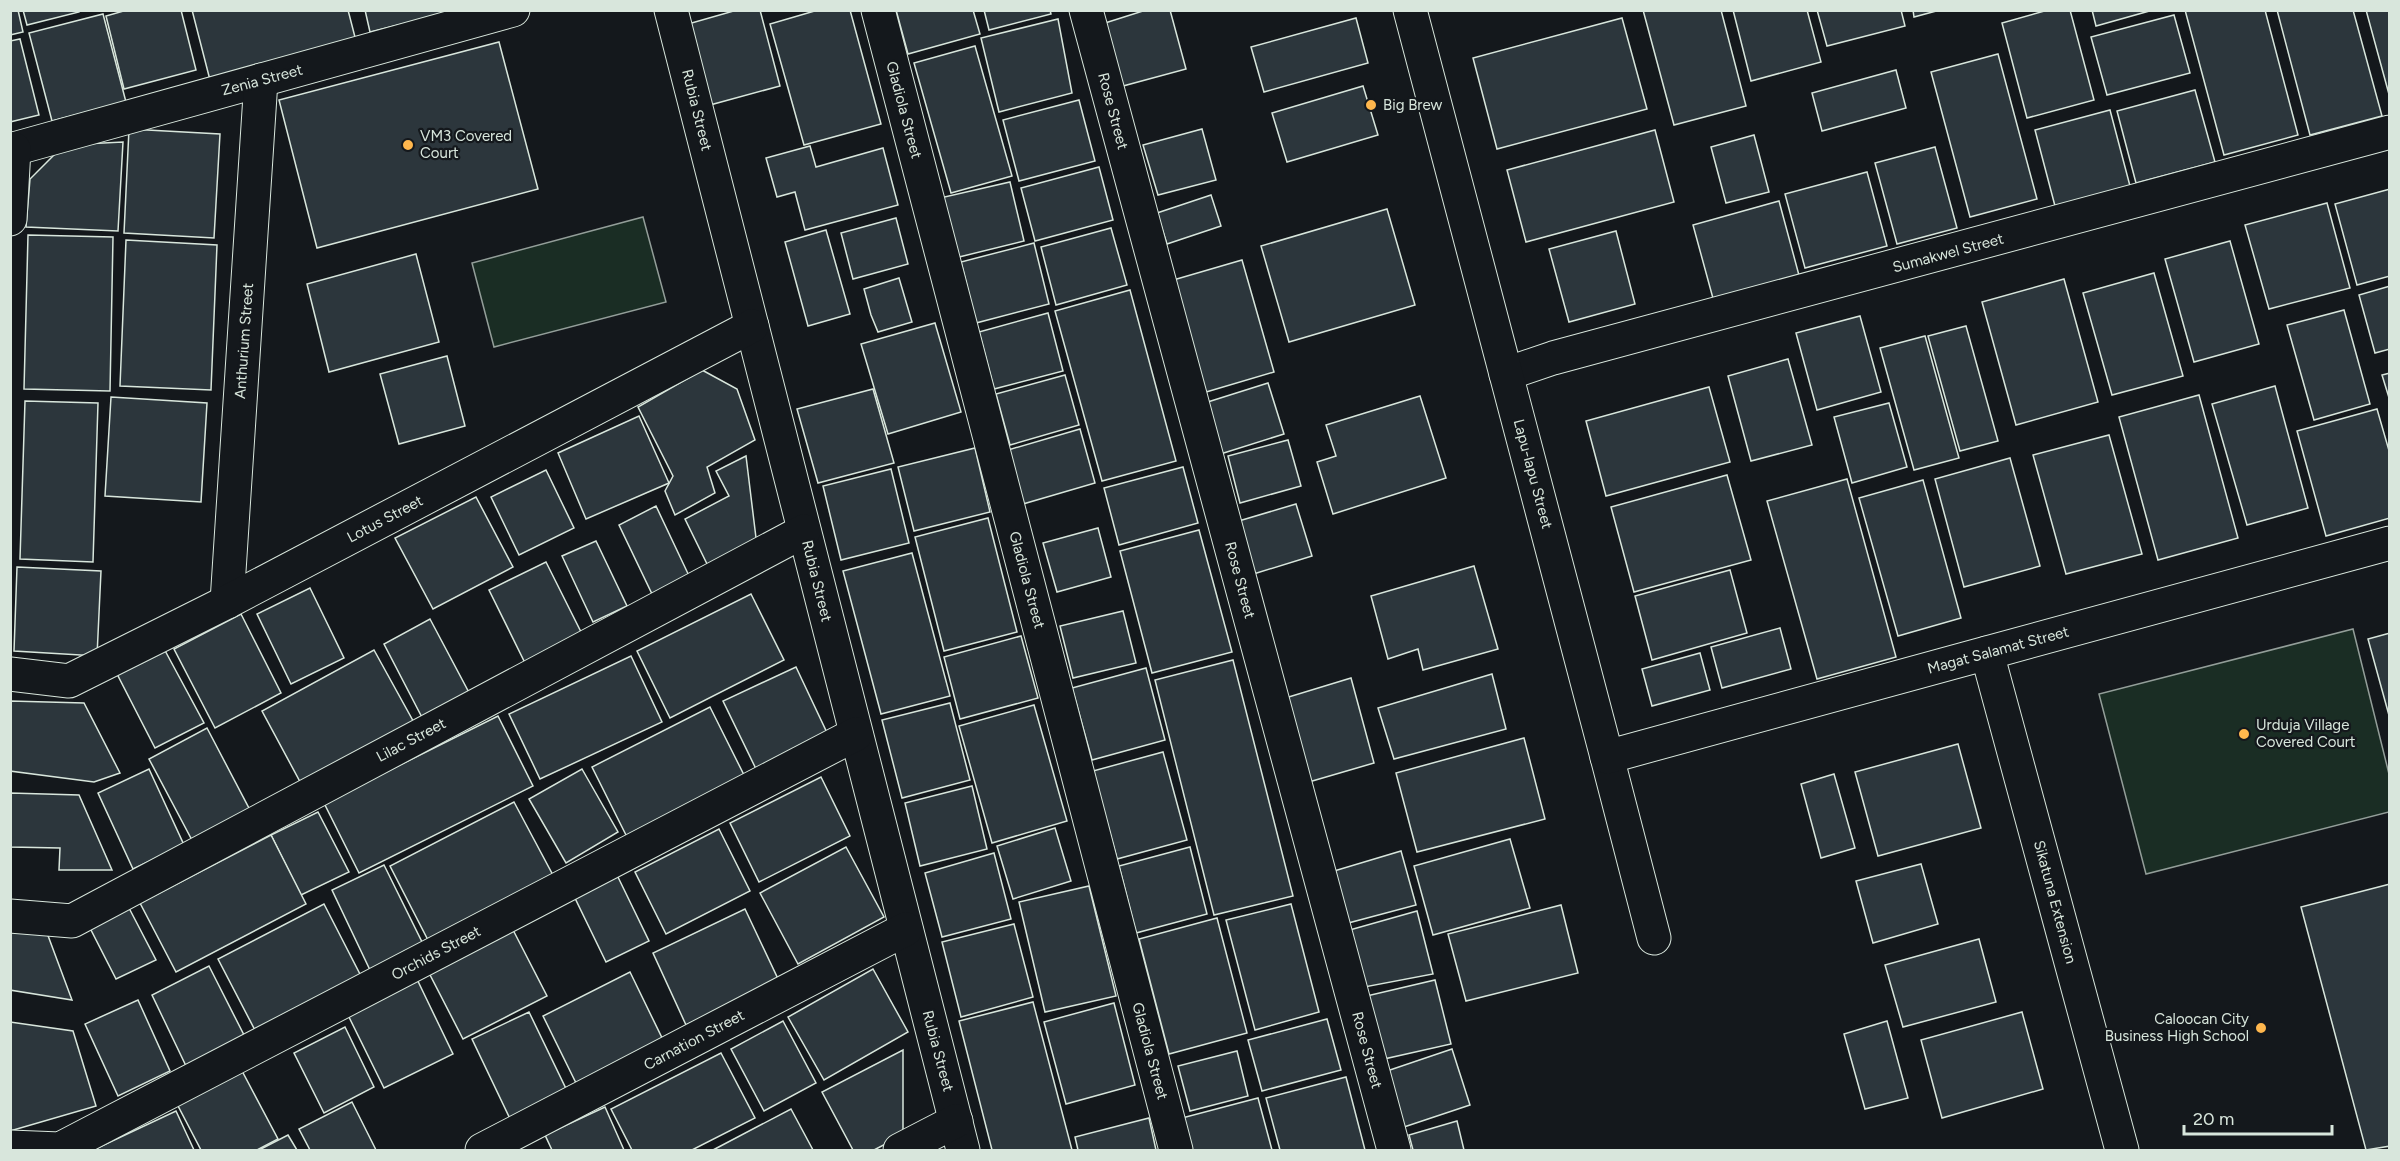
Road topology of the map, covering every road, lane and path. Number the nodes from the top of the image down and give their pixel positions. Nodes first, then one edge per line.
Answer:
1 (513, 10) edge
2 (671, 10) edge
3 (878, 10) edge
4 (1086, 10) edge
5 (1414, 12) edge
6 (261, 80) junction
7 (2390, 132) edge
8 (12, 149) edge
9 (10, 219) edge
10 (752, 326) junction
11 (1506, 374) junction
12 (804, 531) junction
13 (2390, 543) edge
14 (227, 602) junction
15 (1987, 653) junction
16 (10, 674) edge
17 (856, 734) junction
18 (1607, 757) junction
19 (10, 916) edge
20 (906, 929) junction
21 (1654, 938) dead end
22 (959, 1136) edge
23 (10, 1147) edge
24 (482, 1150) edge
25 (900, 1150) edge
26 (1176, 1150) edge
27 (1394, 1150) edge
28 (2122, 1150) edge

1 - 6 street, Zenia Street
2 - 10 street, Rubia Street
3 - 26 street, Gladiola Street
4 - 27 street, Rose Street
5 - 11 street, Lapu-lapu Street
6 - 8 street, Zenia Street
6 - 14 street, Anthurium Street
7 - 11 street, Sumakwel Street
8 - 9 street
10 - 12 street, Rubia Street
10 - 14 street, Lotus Street
11 - 18 street, Lapu-lapu Street
12 - 17 street, Rubia Street
12 - 19 street, Lilac Street
13 - 15 street, Magat Salamat Street
14 - 16 street, Lotus Street
15 - 18 street, Magat Salamat Street
15 - 28 street, Sikatuna Extension
17 - 20 street, Rubia Street
17 - 23 street, Orchids Street
18 - 21 street, Lapu-lapu Street
20 - 22 street, Rubia Street
20 - 24 street, Carnation Street
22 - 25 street

